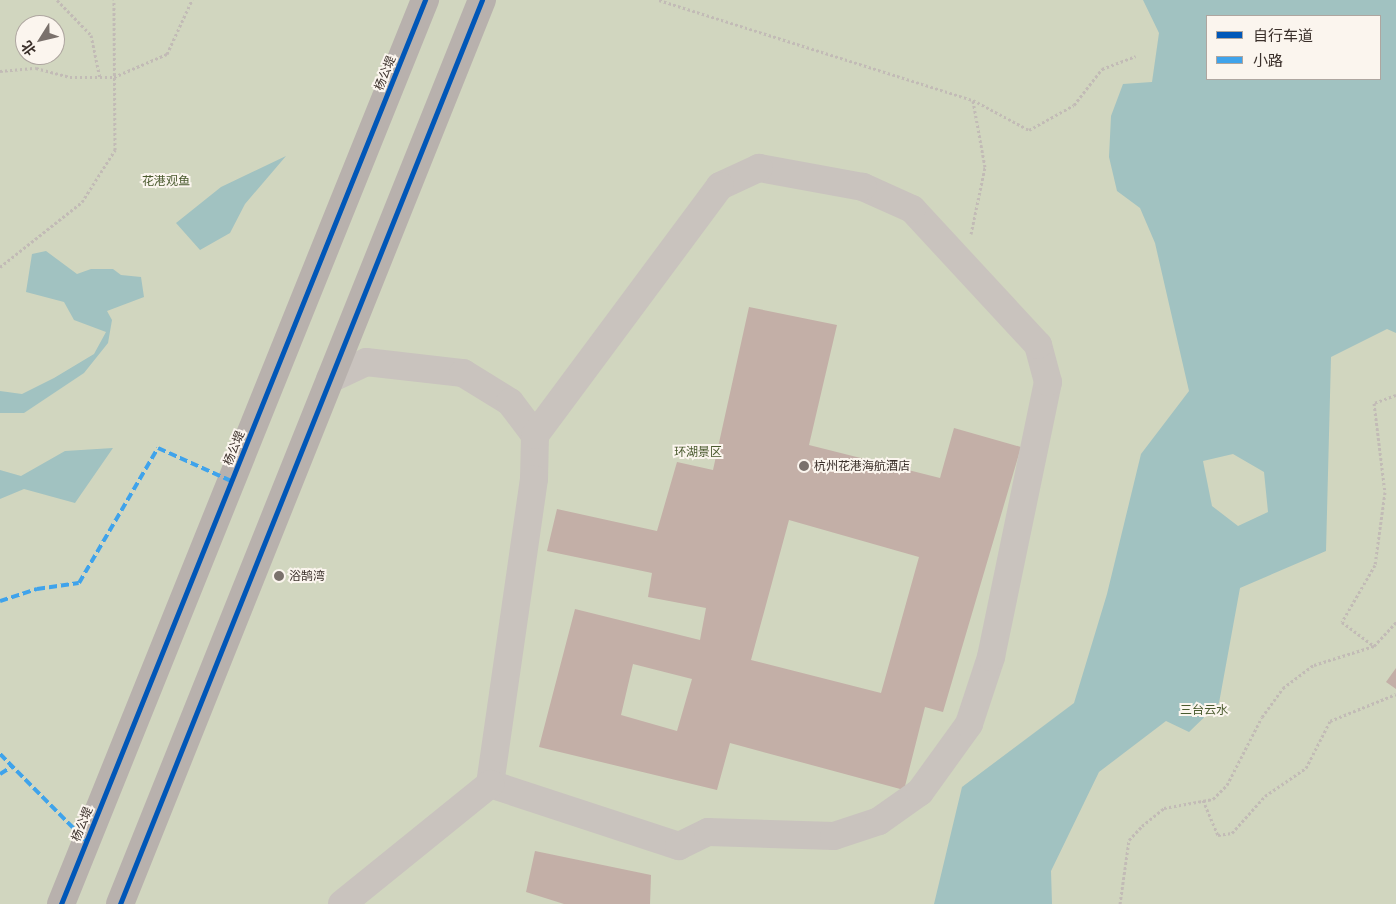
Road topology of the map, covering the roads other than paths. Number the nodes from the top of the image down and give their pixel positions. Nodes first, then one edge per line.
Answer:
1 (425, 0) edge
2 (482, 0) edge
3 (330, 379) junction
4 (536, 435) junction
5 (490, 784) junction
6 (67, 902) edge
7 (120, 904) edge
8 (342, 904) edge

1 - 6 main road, 杨公堤
2 - 3 main road
3 - 4 street
3 - 7 main road
4 - 5 street
4 - 5 street
5 - 8 street

